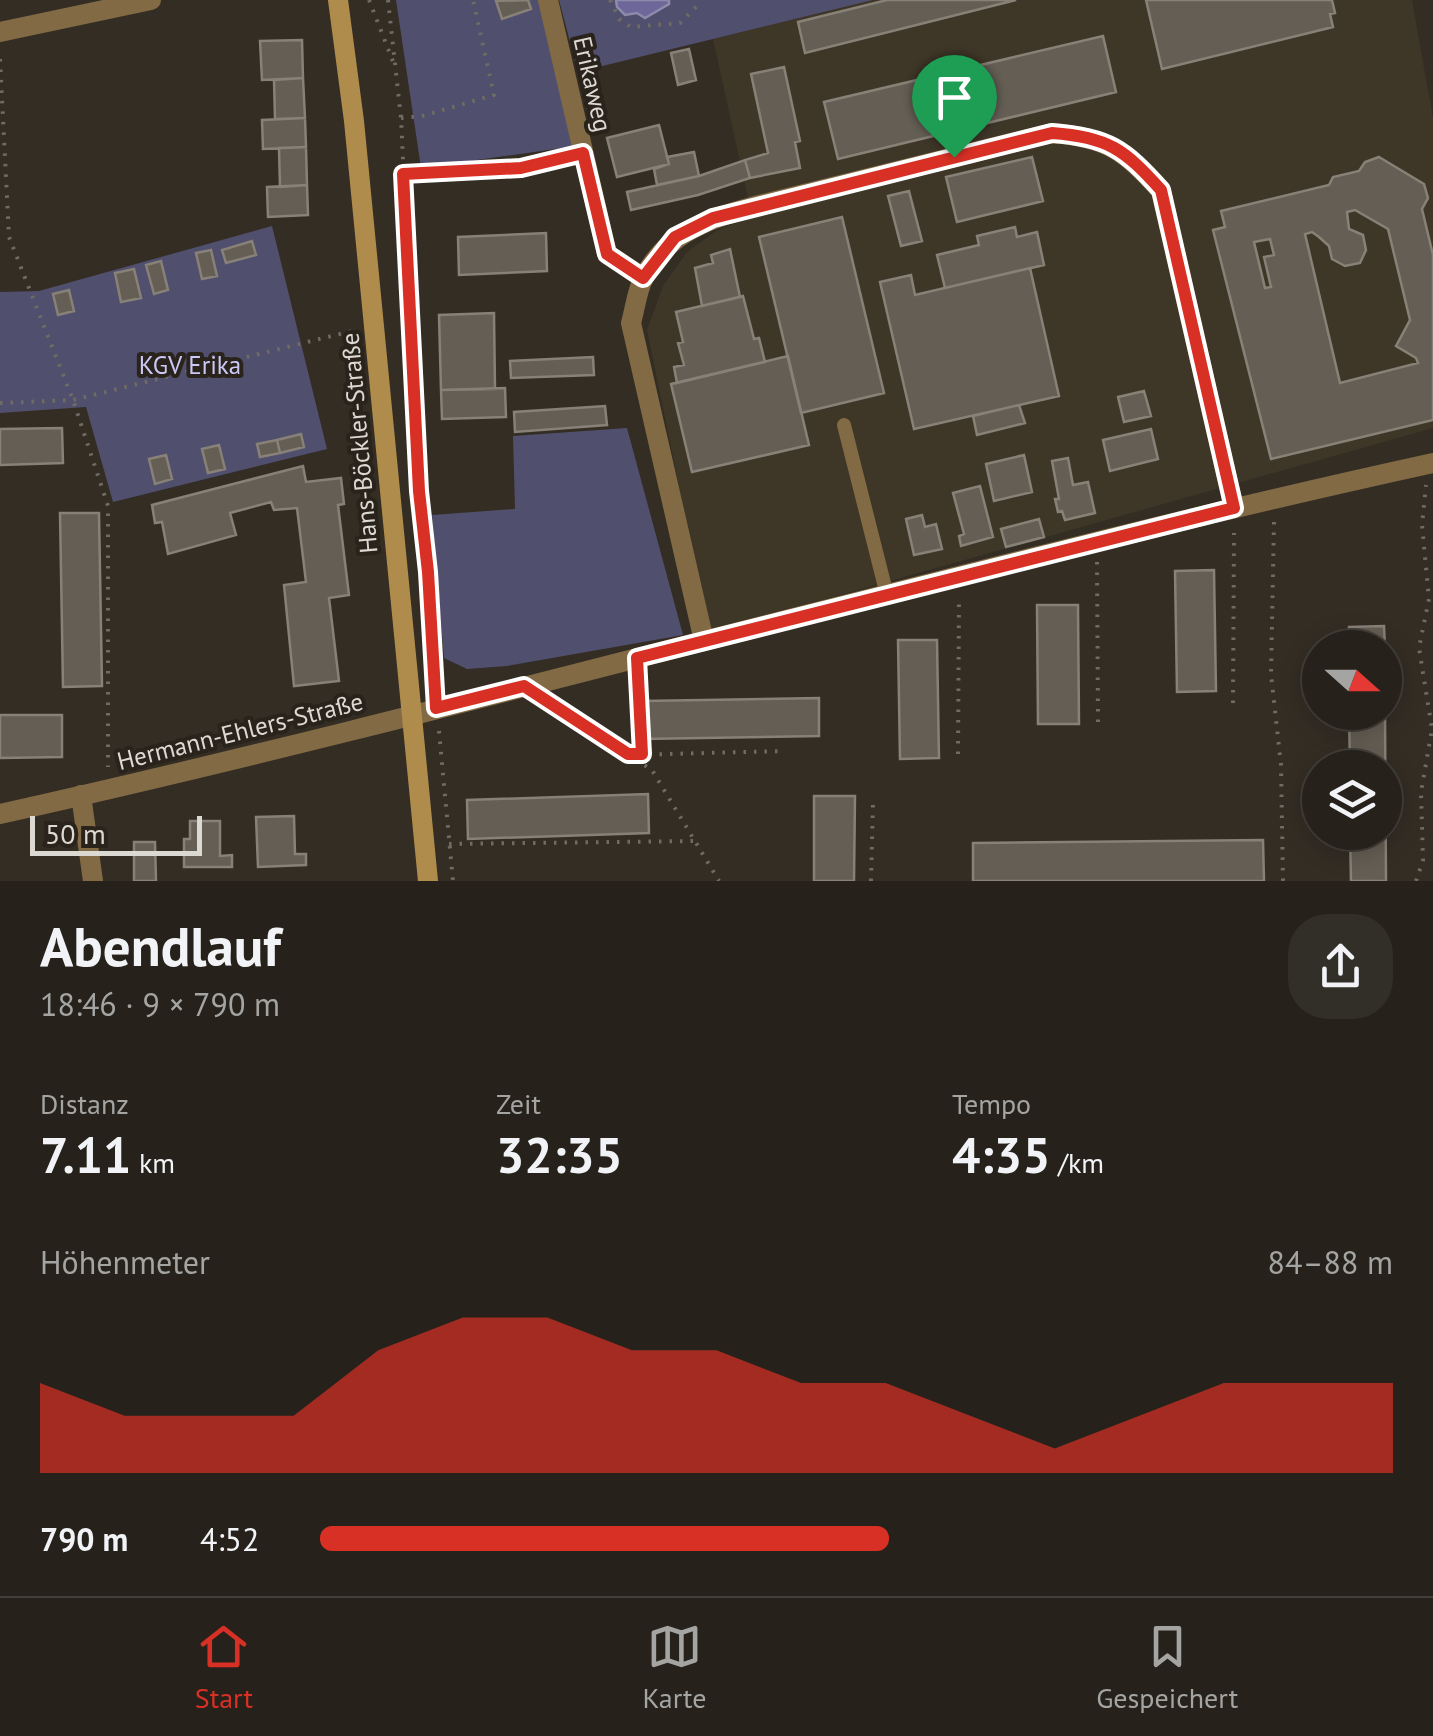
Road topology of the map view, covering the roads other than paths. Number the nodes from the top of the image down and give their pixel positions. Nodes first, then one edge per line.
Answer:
1 (151, 0) edge
2 (338, 0) edge
3 (548, 0) edge
4 (0, 32) edge
5 (643, 278) junction
6 (844, 425) dead end
7 (1430, 464) edge
8 (1234, 508) junction
9 (887, 596) junction
10 (704, 642) junction
11 (410, 715) junction
12 (82, 796) junction
13 (0, 814) edge
14 (92, 881) edge
15 (428, 881) edge

1 - 4 street
2 - 11 street, Hans-Böckler-Straße
3 - 5 street, Erikaweg
5 - 8 street
5 - 10 street
6 - 9 lane
7 - 8 street, Hermann-Ehlers-Straße
8 - 9 street, Hermann-Ehlers-Straße
9 - 10 street, Hermann-Ehlers-Straße
10 - 11 street, Hermann-Ehlers-Straße
11 - 12 street, Hermann-Ehlers-Straße
11 - 15 street, Hans-Böckler-Straße
12 - 13 street, Hermann-Ehlers-Straße
12 - 14 street

